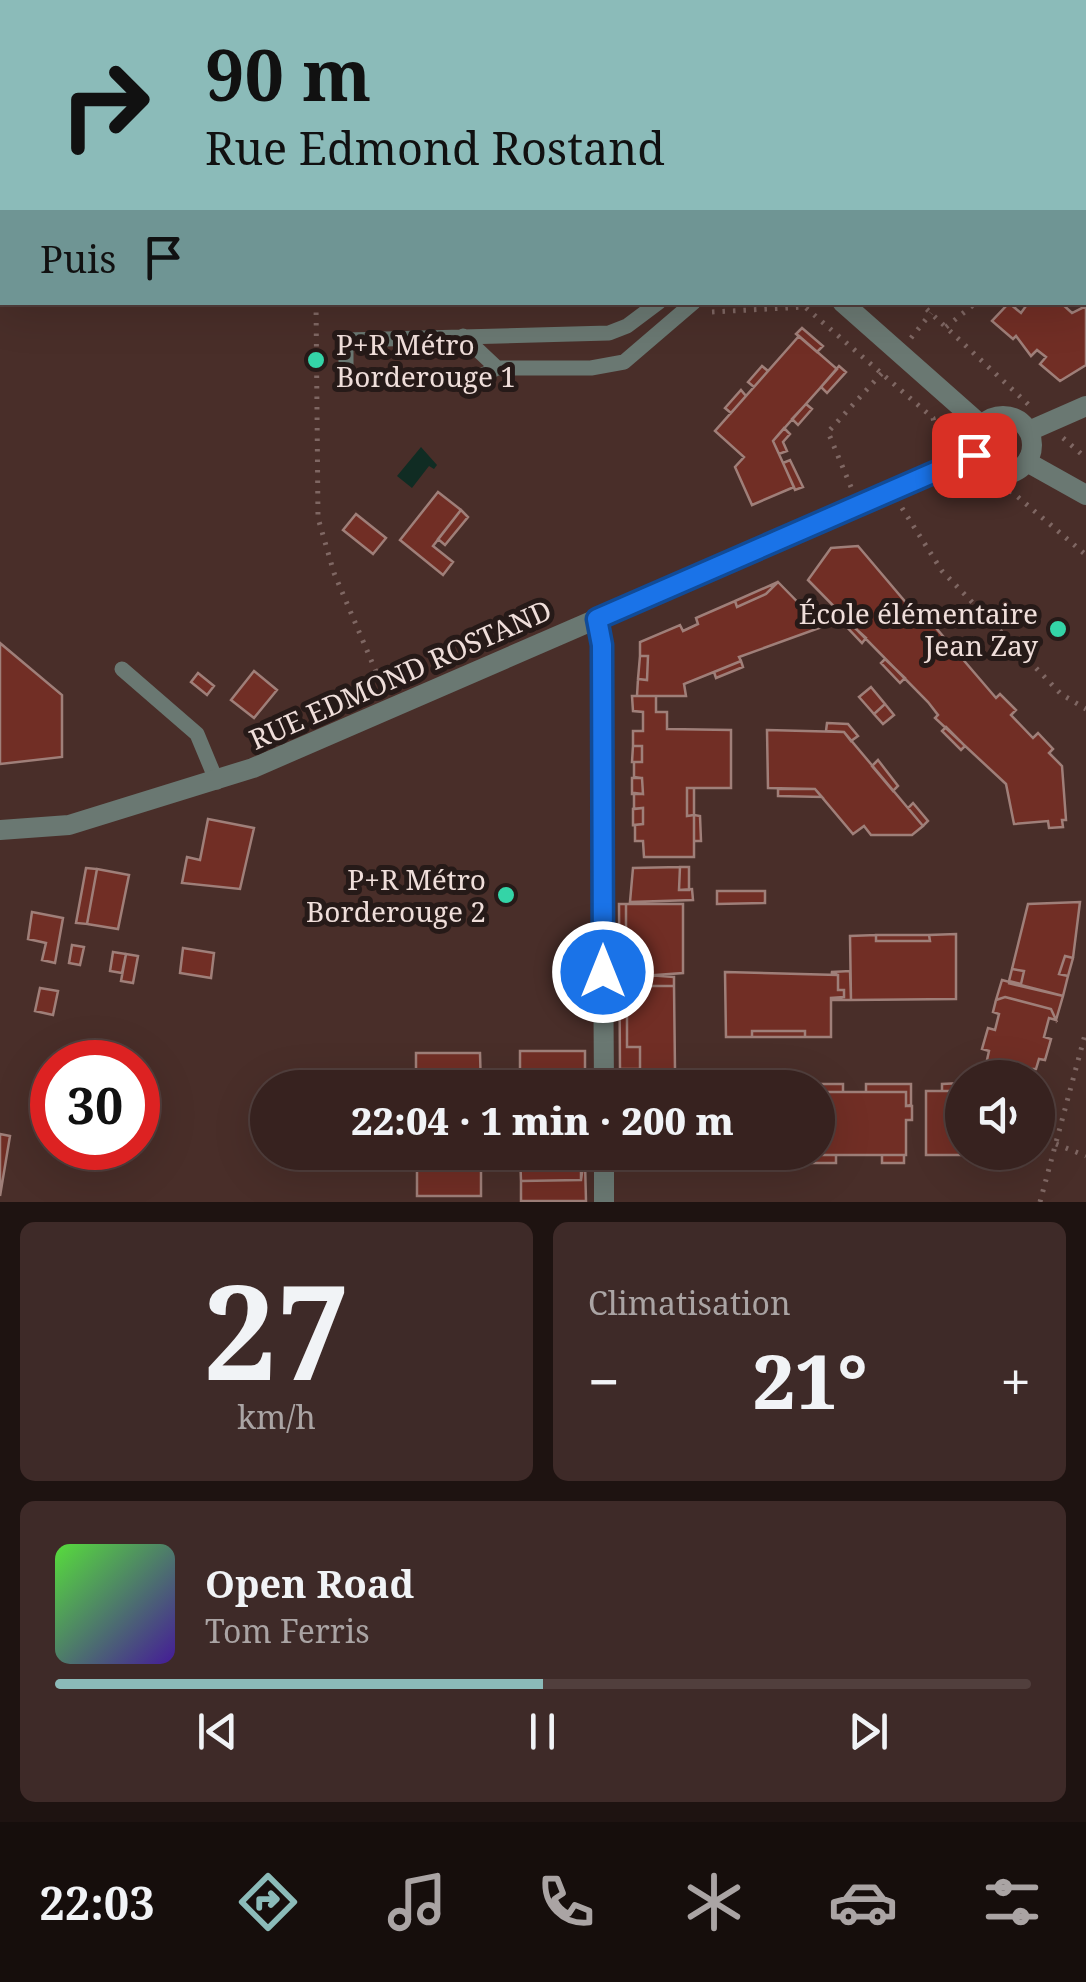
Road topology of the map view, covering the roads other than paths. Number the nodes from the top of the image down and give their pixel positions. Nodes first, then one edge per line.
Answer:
1 (655, 305) edge
2 (846, 305) edge
3 (700, 307) edge
4 (463, 336) junction
5 (497, 368) junction
6 (1086, 406) edge
7 (1032, 421) junction
8 (981, 425) junction
9 (974, 455) junction
10 (1027, 462) junction
11 (1086, 495) edge
12 (597, 619) junction
13 (122, 669) dead end
14 (217, 782) junction
15 (0, 830) edge
16 (604, 1070) edge
17 (604, 1170) edge
18 (604, 1202) edge

1 - 4 lane
2 - 8 street
3 - 5 lane
4 - 5 lane
4 - 5 lane
6 - 7 street
7 - 8 street
7 - 10 street
8 - 9 street
9 - 10 street
9 - 12 street, RUE EDMOND ROSTAND
10 - 11 street
12 - 14 street, RUE EDMOND ROSTAND
12 - 16 street
13 - 14 lane
14 - 15 street, RUE EDMOND ROSTAND
17 - 18 street

